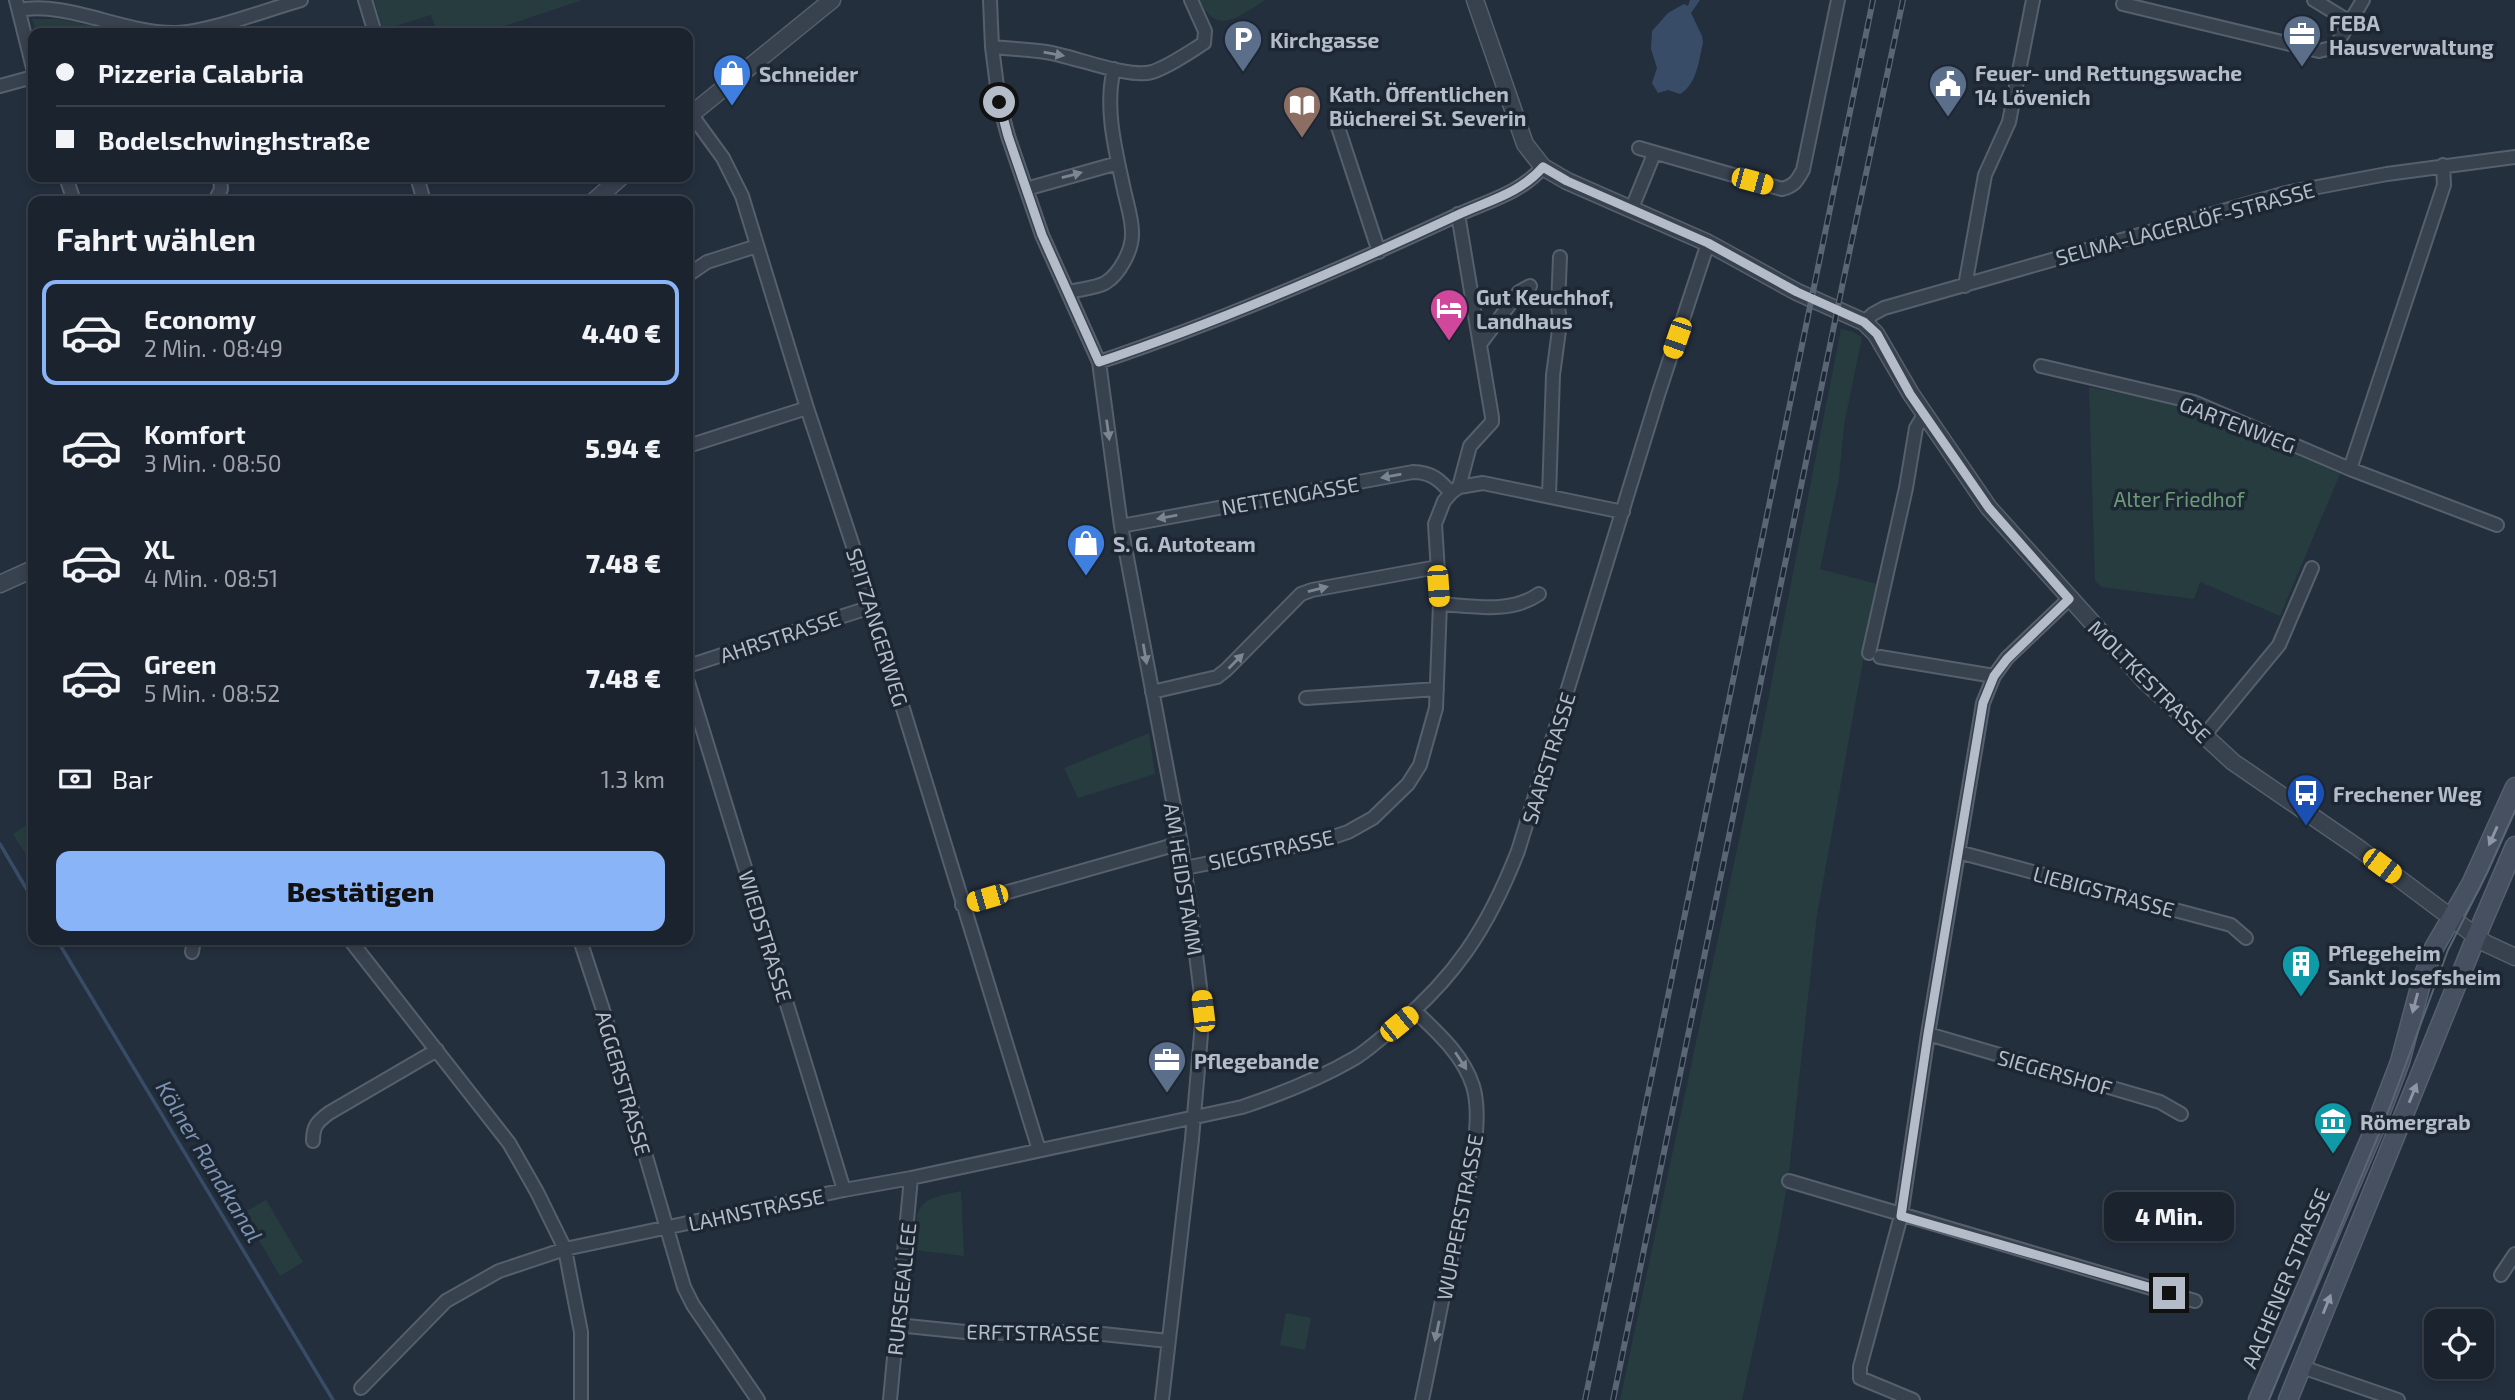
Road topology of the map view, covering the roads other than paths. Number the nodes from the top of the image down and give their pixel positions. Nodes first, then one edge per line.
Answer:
1 (302, 0) edge
2 (365, 0) edge
3 (832, 0) edge
4 (990, 0) edge
5 (1191, 0) edge
6 (1475, 0) edge
7 (1838, 0) edge
8 (2033, 0) edge
9 (2314, 0) edge
10 (2363, 0) edge
11 (17, 5) edge
12 (2123, 5) dead end
13 (2350, 22) junction
14 (153, 28) edge
15 (199, 28) edge
16 (373, 28) edge
17 (992, 47) junction
18 (28, 48) edge
19 (1114, 69) junction
20 (28, 78) edge
21 (0, 86) edge
22 (693, 114) edge
23 (693, 120) edge
24 (1336, 121) dead end
25 (1639, 148) dead end
26 (1654, 154) junction
27 (2515, 157) edge
28 (1118, 163) junction
29 (2443, 165) junction
30 (1543, 167) junction
31 (615, 182) edge
32 (1026, 189) junction
33 (600, 196) edge
34 (1632, 208) junction
35 (1458, 214) junction
36 (1708, 243) junction
37 (757, 246) junction
38 (1379, 252) junction
39 (1560, 257) dead end
40 (693, 272) edge
41 (1530, 286) dead end
42 (1965, 286) junction
43 (1069, 292) junction
44 (1864, 322) junction
45 (1481, 343) junction
46 (1099, 362) junction
47 (2041, 366) dead end
48 (807, 408) junction
49 (1925, 413) junction
50 (693, 444) edge
51 (2350, 469) junction
52 (1455, 490) junction
53 (1549, 496) junction
54 (1623, 512) junction
55 (2497, 525) dead end
56 (1121, 526) junction
57 (1437, 568) junction
58 (2312, 568) dead end
59 (28, 571) edge
60 (0, 583) edge
61 (1538, 594) dead end
62 (2069, 599) junction
63 (1440, 604) junction
64 (871, 607) junction
65 (693, 664) edge
66 (1994, 676) junction
67 (1437, 689) junction
68 (1152, 692) junction
69 (693, 698) edge
70 (1306, 698) dead end
71 (2203, 737) junction
72 (2515, 787) edge
73 (1181, 843) junction
74 (2515, 846) edge
75 (1958, 852) junction
76 (1185, 868) junction
77 (962, 905) junction
78 (2450, 918) junction
79 (2476, 937) junction
80 (2246, 938) dead end
81 (354, 945) edge
82 (582, 945) edge
83 (2515, 957) edge
84 (1415, 1011) junction
85 (1928, 1034) junction
86 (437, 1050) junction
87 (2181, 1114) dead end
88 (1194, 1117) junction
89 (313, 1141) dead end
90 (1039, 1150) junction
91 (911, 1178) junction
92 (1789, 1181) dead end
93 (844, 1190) junction
94 (1901, 1216) junction
95 (667, 1228) junction
96 (565, 1249) junction
97 (2515, 1254) edge
98 (2501, 1275) dead end
99 (2195, 1301) dead end
100 (897, 1325) junction
101 (2289, 1328) junction
102 (1168, 1341) junction
103 (2302, 1367) junction
104 (2269, 1371) junction
105 (361, 1388) dead end
106 (581, 1400) edge
107 (758, 1400) edge
108 (890, 1400) edge
109 (1163, 1400) edge
110 (1422, 1400) edge
111 (1913, 1400) edge
112 (2258, 1400) edge
113 (2288, 1400) edge
114 (2398, 1400) edge

1 - 15 street
2 - 16 street
3 - 22 street
4 - 17 street, AM HEIDSTAMM
5 - 19 street
6 - 30 street, MOLTKESTRASSE
7 - 26 street
8 - 42 street
9 - 13 street
10 - 13 street
11 - 14 street
11 - 18 street
12 - 13 street
17 -> 19 street
17 - 32 street, AM HEIDSTAMM
19 - 28 street
20 - 21 street
23 - 37 street, SPITZANGERWEG
24 - 38 street
25 - 26 street
26 - 34 street
27 - 29 street, SELMA-LAGERLÖF-STRASSE
32 -> 28 street
28 - 43 street
29 - 42 street, SELMA-LAGERLÖF-STRASSE
29 - 51 street
30 - 34 street, MOLTKESTRASSE
30 - 35 street
31 - 33 street
32 - 43 street, AM HEIDSTAMM
34 - 36 street, MOLTKESTRASSE
35 - 38 street
35 - 45 street
36 - 44 street, MOLTKESTRASSE
36 - 54 street, SAARSTRASSE
37 - 40 street
37 - 48 street, SPITZANGERWEG
38 - 46 street
39 - 53 street
41 - 45 street
42 - 44 street, SELMA-LAGERLÖF-STRASSE
43 - 46 street, AM HEIDSTAMM
44 - 49 street, MOLTKESTRASSE
45 - 52 street, SIEGSTRASSE
46 -> 56 street, AM HEIDSTAMM
47 - 51 street, GARTENWEG
48 - 50 street
48 - 64 street, SPITZANGERWEG
49 - 62 street, MOLTKESTRASSE
49 - 66 street
51 - 55 street, GARTENWEG
52 - 53 street
52 -> 56 street, NETTENGASSE
52 - 57 street, SIEGSTRASSE
53 - 54 street
54 - 84 street, SAARSTRASSE
56 -> 68 street, AM HEIDSTAMM
57 - 63 street, SIEGSTRASSE
68 -> 57 street
58 - 71 street
59 - 60 street
61 - 63 street
62 - 66 street
62 - 71 street, MOLTKESTRASSE
63 - 67 street, SIEGSTRASSE
64 - 65 street, AHRSTRASSE
64 - 77 street, SPITZANGERWEG
66 - 75 street
67 - 70 street
67 - 76 street, SIEGSTRASSE
68 - 73 street, AM HEIDSTAMM
69 - 93 street, WIEDSTRASSE
71 - 78 street, MOLTKESTRASSE
72 -> 78 main road, AACHENER STRASSE
73 - 76 street, AM HEIDSTAMM
73 - 77 street
74 - 79 main road
75 - 80 street, LIEBIGSTRASSE
75 - 85 street
76 - 88 street, AM HEIDSTAMM
77 - 90 street, SPITZANGERWEG
78 - 79 street
78 -> 101 main road, AACHENER STRASSE
79 - 83 street
103 -> 79 main road
81 - 86 street
82 - 95 street, AGGERSTRASSE
84 - 88 street, SAARSTRASSE
84 -> 110 street, WUPPERSTRASSE
85 - 87 street, SIEGERSHOF
85 - 94 street
86 - 89 street
86 - 96 street
88 - 90 street, LAHNSTRASSE
88 - 102 street, AM HEIDSTAMM
90 - 91 street, LAHNSTRASSE
91 - 93 street, LAHNSTRASSE
91 - 100 street, RURSEEALLEE
92 - 94 street
93 - 95 street, LAHNSTRASSE
94 - 99 street
94 - 111 street
95 - 96 street, LAHNSTRASSE
95 - 107 street
96 - 105 street, LAHNSTRASSE
96 - 106 street
97 - 98 street
100 - 102 street, ERFTSTRASSE
100 - 108 street, RURSEEALLEE
101 - 103 main road
101 - 104 main road, AACHENER STRASSE
102 - 109 street, AM HEIDSTAMM
103 - 104 main road
103 - 113 main road
103 - 114 street
104 - 112 main road, AACHENER STRASSE

